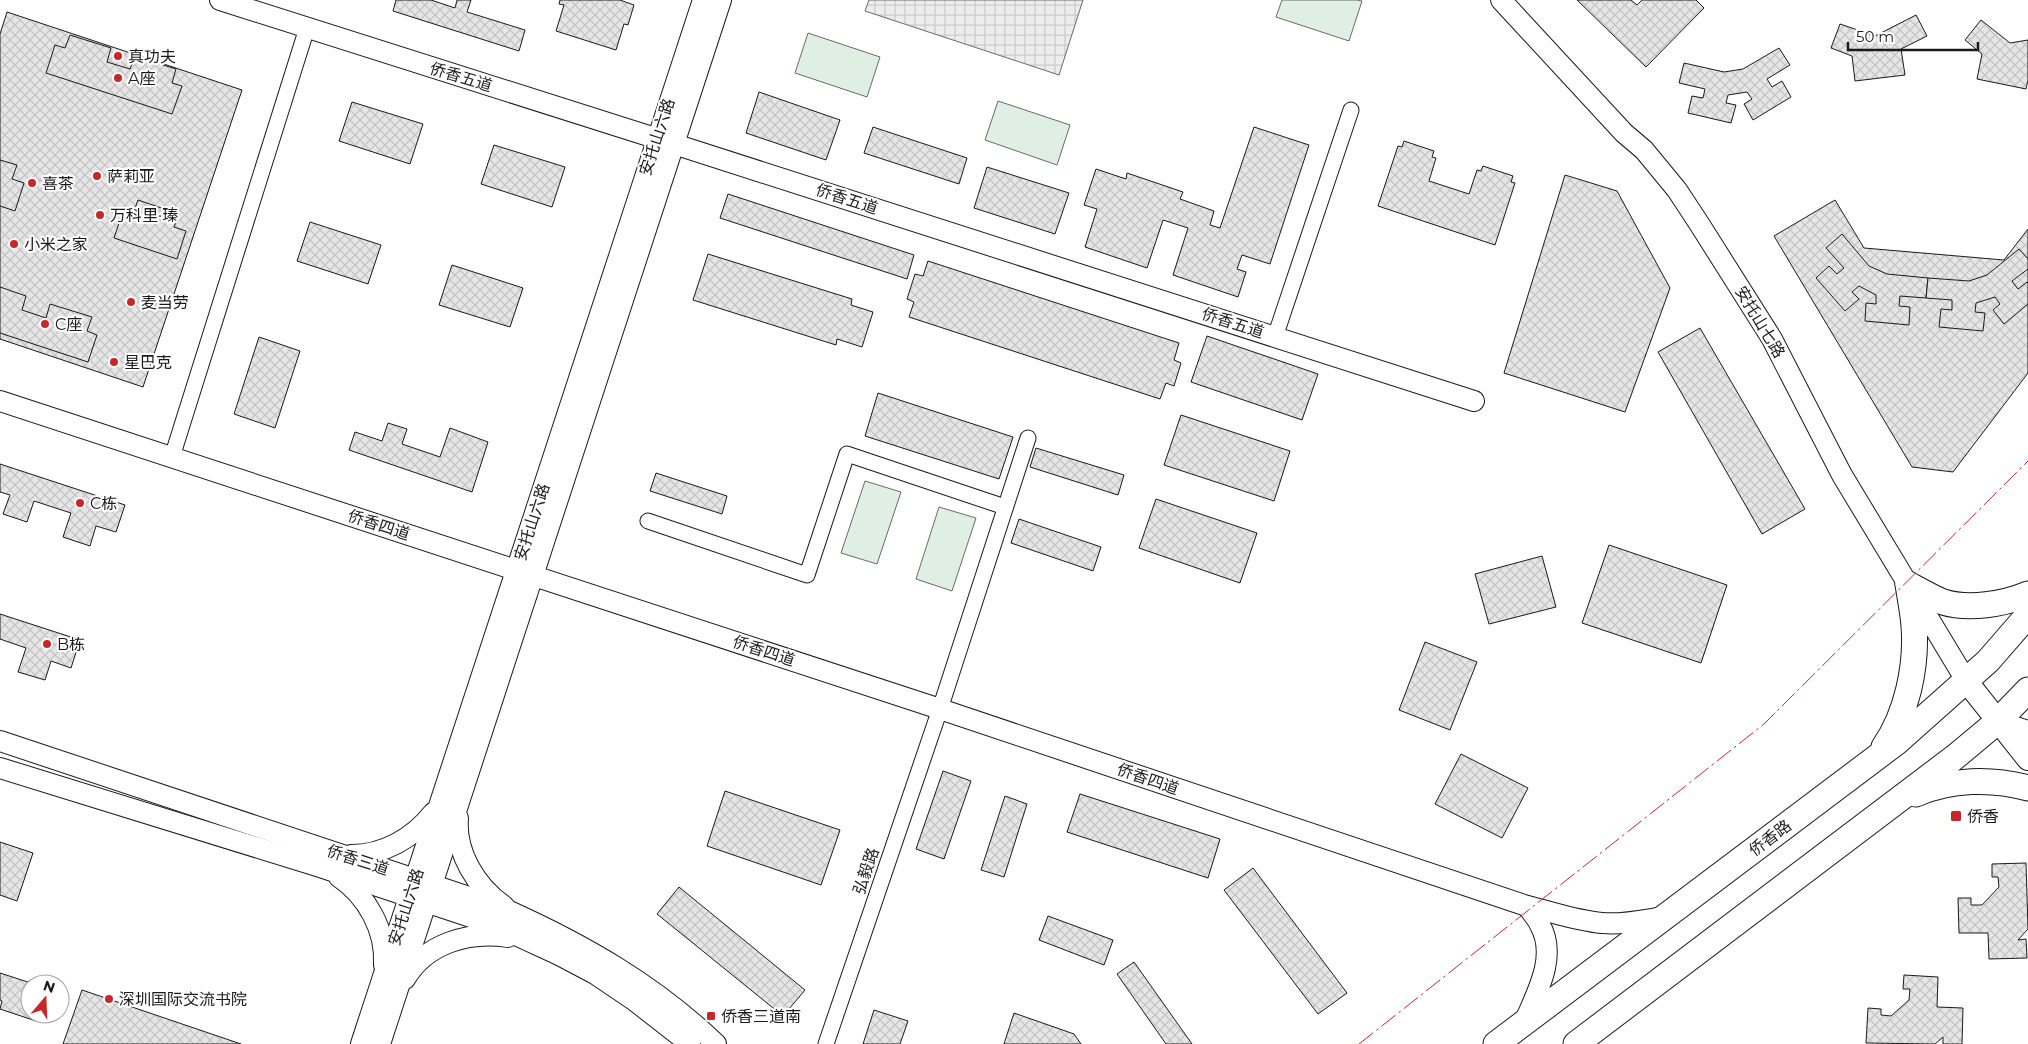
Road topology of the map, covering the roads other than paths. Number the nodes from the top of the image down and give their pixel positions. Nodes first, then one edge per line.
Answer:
1 (220, 0) edge
2 (703, 0) edge
3 (721, 0) edge
4 (1501, 0) edge
5 (308, 28) junction
6 (1351, 110) dead end
7 (665, 141) junction
8 (1276, 337) junction
9 (0, 401) edge
10 (1474, 401) dead end
11 (1028, 438) dead end
12 (172, 457) junction
13 (1005, 507) junction
14 (648, 521) dead end
15 (524, 572) junction
16 (1908, 584) junction
17 (2028, 594) edge
18 (2028, 615) edge
19 (1967, 682) junction
20 (2028, 690) edge
21 (940, 709) junction
22 (1997, 722) junction
23 (2028, 732) edge
24 (0, 741) edge
25 (1876, 757) junction
26 (2028, 759) edge
27 (0, 768) edge
28 (2028, 788) edge
29 (462, 790) junction
30 (441, 800) junction
31 (1893, 804) junction
32 (338, 853) junction
33 (317, 866) junction
34 (421, 890) junction
35 (1527, 906) junction
36 (520, 916) junction
37 (1667, 916) junction
38 (540, 946) junction
39 (383, 977) junction
40 (395, 999) junction
41 (1524, 1023) junction
42 (361, 1044) edge
43 (380, 1044) edge
44 (690, 1044) edge
45 (716, 1044) edge
46 (826, 1044) edge
47 (1496, 1044) edge
48 (1576, 1044) edge

1 - 5 street, 侨香五道
2 - 7 street, 安托山六路
3 - 7 street, 安托山六路
4 - 16 street, 安托山七路
5 - 7 street, 侨香五道
5 - 12 street
6 - 8 street
7 - 8 street, 侨香五道
7 - 15 street, 安托山六路
8 - 10 street, 侨香五道
9 - 12 street, 侨香四道
11 - 13 street, 弘毅路
12 - 15 street, 侨香四道
13 - 14 street
13 - 21 street, 弘毅路
15 - 21 street, 侨香四道
15 - 29 street, 安托山六路
15 - 30 street, 安托山六路
16 - 17 main road
16 - 19 street, 安托山七路
16 - 25 main road
18 - 19 main road, 侨香路
19 - 22 main road
19 - 25 main road, 侨香路
20 - 22 main road
21 - 35 street, 侨香四道
21 - 46 street, 弘毅路
22 - 23 main road
22 - 26 main road
22 - 31 main road
24 - 32 street, 侨香三道
25 - 37 main road, 侨香路
27 - 33 street, 侨香三道
28 - 31 main road
29 - 34 street, 安托山六路
29 - 36 street
30 - 32 street
30 - 34 street, 安托山六路
31 - 48 main road
32 - 34 street, 侨香三道
33 - 34 street, 侨香三道
33 - 39 street
34 - 36 street, 侨香三道
34 - 38 street, 侨香三道
34 - 39 street, 安托山六路
34 - 40 street, 安托山六路
35 - 37 street, 侨香四道
35 - 41 street
36 - 45 street, 侨香三道
37 - 41 main road, 侨香路
38 - 40 street
38 - 44 street, 侨香三道
39 - 42 street, 安托山六路
40 - 43 street, 安托山六路
41 - 47 main road, 侨香路

